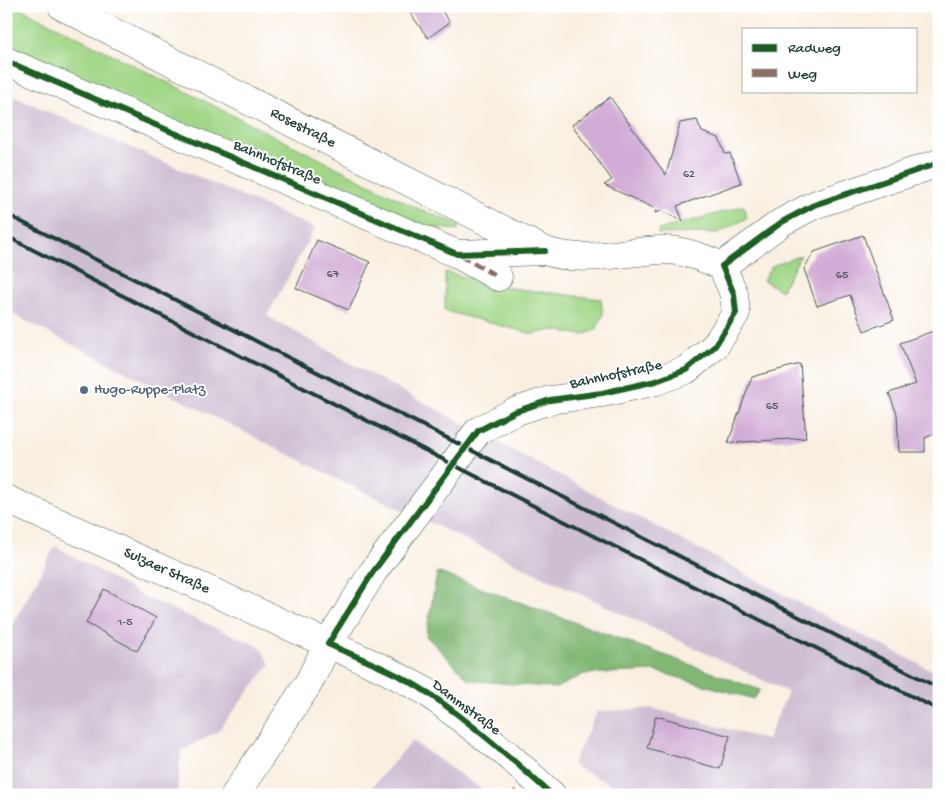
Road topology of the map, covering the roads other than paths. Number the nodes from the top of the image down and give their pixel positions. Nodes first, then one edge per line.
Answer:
1 (62, 6) edge
2 (6, 61) edge
3 (939, 163) edge
4 (545, 250) junction
5 (457, 254) junction
6 (722, 266) junction
7 (498, 277) dead end
8 (6, 498) edge
9 (328, 644) junction
10 (235, 795) edge
11 (552, 795) edge

1 - 4 main road, Rosestraße
2 - 5 main road, Bahnhofstraße
3 - 6 main road
4 - 5 main road, Bahnhofstraße
4 - 6 main road, Bahnhofstraße
5 - 7 main road
6 - 9 main road, Bahnhofstraße
8 - 9 main road, Sulzaer Straße
9 - 10 main road, Bahnhofstraße
9 - 11 main road, Dammstraße

